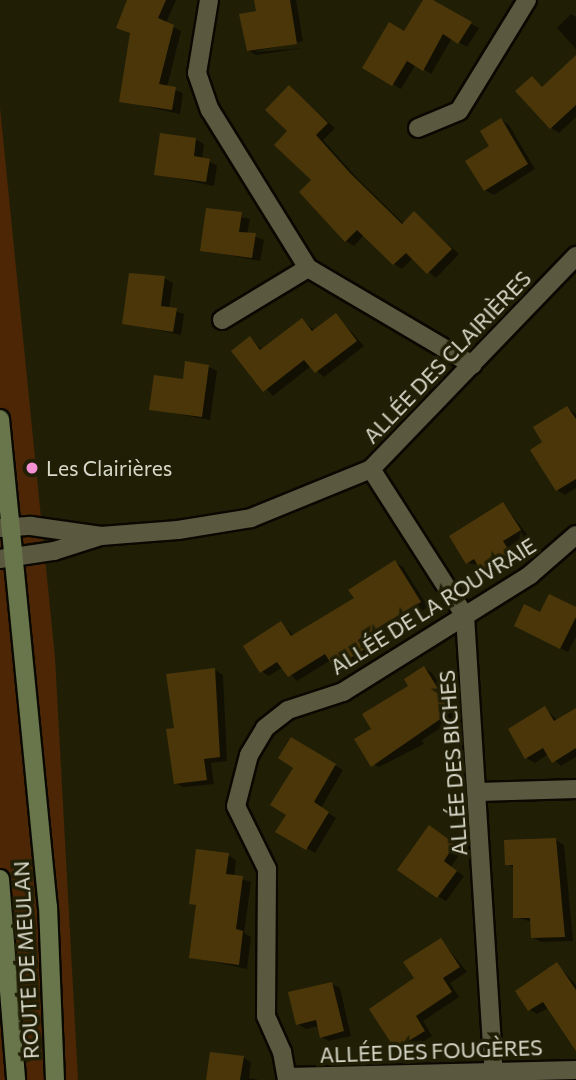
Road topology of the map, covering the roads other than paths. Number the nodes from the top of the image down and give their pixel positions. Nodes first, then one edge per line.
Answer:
1 (209, 0) edge
2 (527, 0) edge
3 (418, 128) dead end
4 (576, 256) edge
5 (308, 268) junction
6 (222, 320) dead end
7 (473, 365) junction
8 (0, 419) edge
9 (371, 469) junction
10 (5, 528) edge
11 (101, 536) junction
12 (576, 536) edge
13 (7, 559) edge
14 (465, 615) junction
15 (576, 789) edge
16 (479, 792) junction
17 (0, 879) edge
18 (576, 1070) edge
19 (497, 1076) edge
20 (287, 1079) edge
21 (16, 1080) edge
22 (55, 1080) edge

1 - 5 street
2 - 3 street
4 - 7 street, ALLÉE DES CLAIRIÈRES
5 - 6 street
5 - 7 street
7 - 9 street, ALLÉE DES CLAIRIÈRES
8 - 10 main road, ROUTE DE MEULAN
9 - 11 street, ALLÉE DES CLAIRIÈRES
9 - 14 street, ALLÉE DES BICHES
10 - 11 street, ALLÉE DES CLAIRIÈRES
10 - 13 main road, ROUTE DE MEULAN
11 - 13 street, ALLÉE DES CLAIRIÈRES
12 - 14 street, ALLÉE DE LA ROUVRAIE
13 - 22 main road, ROUTE DE MEULAN
14 - 16 street, ALLÉE DES BICHES
14 - 20 street, ALLÉE DE LA ROUVRAIE
15 - 16 street
16 - 19 street, ALLÉE DES BICHES
17 - 21 main road, ROUTE DE MEULAN
18 - 19 street, ALLÉE DES FOUGÈRES
19 - 20 street, ALLÉE DES FOUGÈRES

